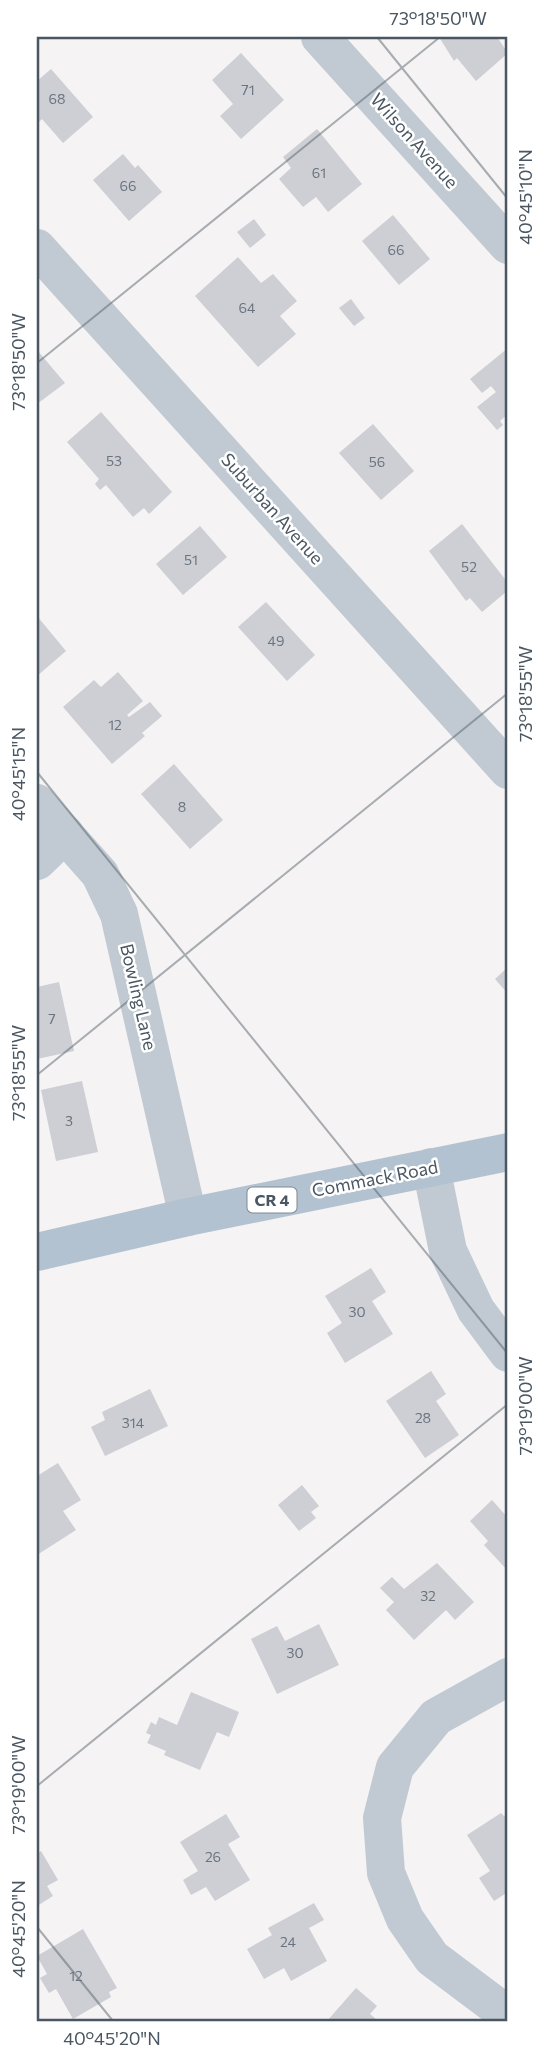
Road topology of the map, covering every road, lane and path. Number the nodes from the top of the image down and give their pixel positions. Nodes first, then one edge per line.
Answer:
1 (320, 37) edge
2 (508, 245) edge
3 (37, 248) edge
4 (508, 769) edge
5 (37, 803) edge
6 (65, 834) junction
7 (37, 860) edge
8 (508, 1152) edge
9 (431, 1167) junction
10 (188, 1217) junction
11 (37, 1252) edge
12 (508, 1353) edge
13 (508, 1677) edge
14 (508, 2015) edge

1 - 2 street, Wilson Avenue
3 - 4 street, Suburban Avenue
5 - 6 street, Bowling Lane
6 - 7 street
6 - 10 street, Bowling Lane
8 - 9 main road, Commack Road / CR 4
9 - 10 main road, Commack Road / CR 4
9 - 12 street
10 - 11 main road, Commack Road / CR 4
13 - 14 street

